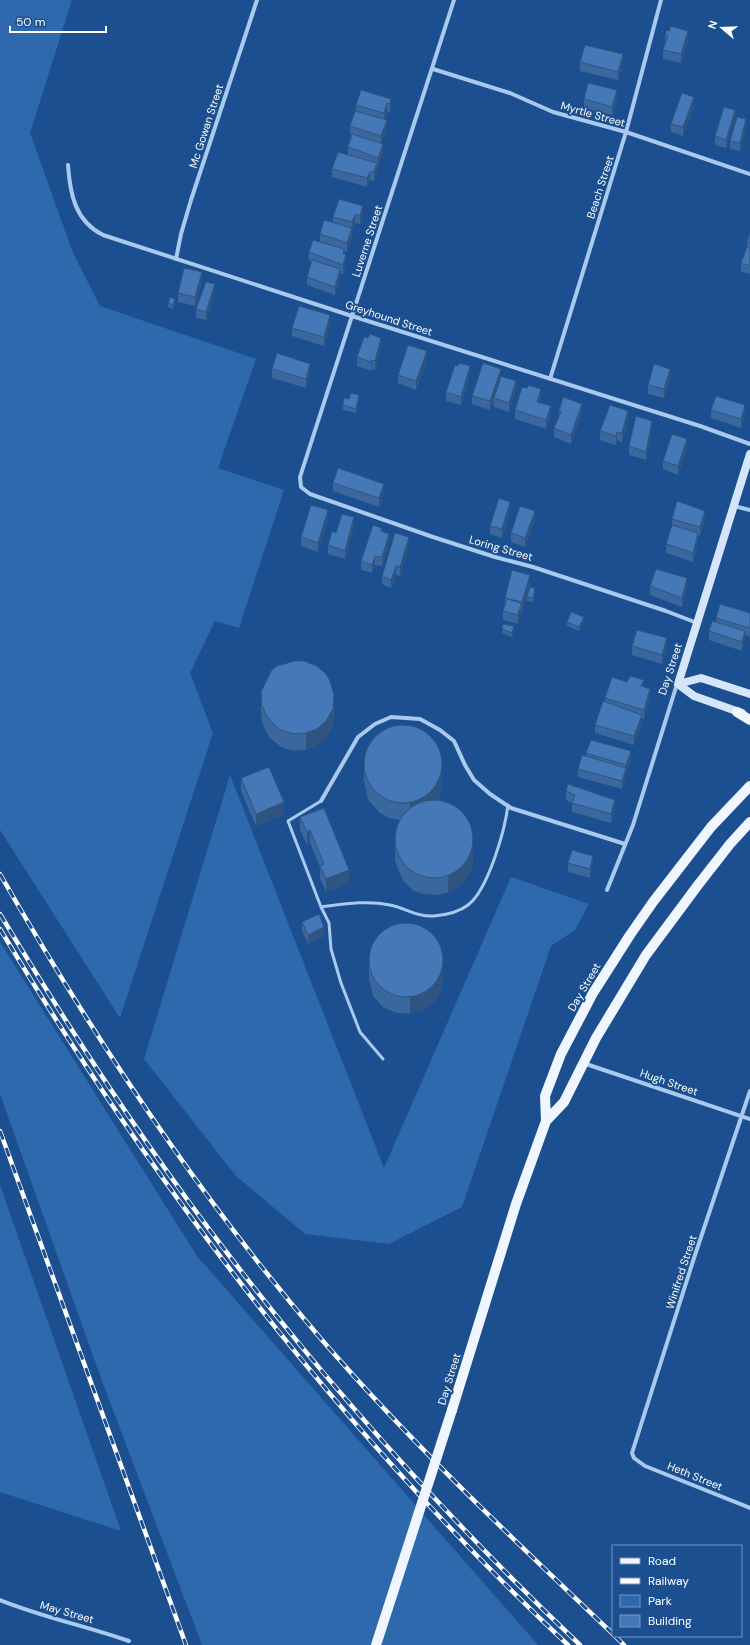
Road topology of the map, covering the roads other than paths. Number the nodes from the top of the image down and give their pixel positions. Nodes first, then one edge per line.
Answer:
1 (257, 0) edge
2 (454, 0) edge
3 (660, 0) edge
4 (433, 69) junction
5 (626, 132) junction
6 (68, 165) dead end
7 (750, 174) edge
8 (176, 259) junction
9 (352, 316) junction
10 (550, 379) junction
11 (750, 444) edge
12 (750, 454) edge
13 (301, 488) joint
14 (733, 506) junction
15 (750, 510) edge
16 (697, 623) junction
17 (678, 684) junction
18 (750, 694) edge
19 (737, 712) junction
20 (750, 716) edge
21 (750, 720) edge
22 (750, 786) edge
23 (321, 800) joint
24 (508, 805) junction
25 (750, 822) edge
26 (625, 844) junction
27 (607, 890) dead end
28 (320, 906) junction
29 (383, 1059) dead end
30 (583, 1063) junction
31 (750, 1091) edge
32 (742, 1116) junction
33 (750, 1119) edge
34 (546, 1121) junction
35 (634, 1458) joint
36 (750, 1508) edge
37 (0, 1600) edge
38 (129, 1641) dead end
39 (376, 1645) edge

1 - 8 street, Mc Gowan Street
2 - 4 street, Luverne Street
3 - 5 street, Beach Street
4 - 5 street, Myrtle Street
4 - 9 street, Luverne Street
5 - 7 street, Myrtle Street
5 - 10 street, Beach Street
6 - 8 street, Greyhound Street
8 - 9 street, Greyhound Street
9 - 10 street, Greyhound Street
9 - 13 street, Luverne Street
10 - 11 street, Greyhound Street
12 - 14 street, Day Street
13 - 16 street, Loring Street
14 - 15 street
14 - 16 street, Day Street
16 - 17 street, Day Street
17 - 18 street
17 - 19 street
17 - 26 street, Day Street
19 - 20 street
19 - 21 main road
22 - 34 main road, Day Street
23 - 24 street
23 - 28 lane
24 - 26 street
24 - 28 lane
25 - 30 main road, Day Street
26 - 27 street, Day Street
28 - 29 lane
30 - 32 street, Hugh Street
30 - 34 main road, Day Street
31 - 32 street, Winifred Street
32 - 33 street, Hugh Street
32 - 35 street, Winifred Street
34 - 39 main road, Day Street, bridge
35 - 36 street, Heth Street
37 - 38 street, May Street

